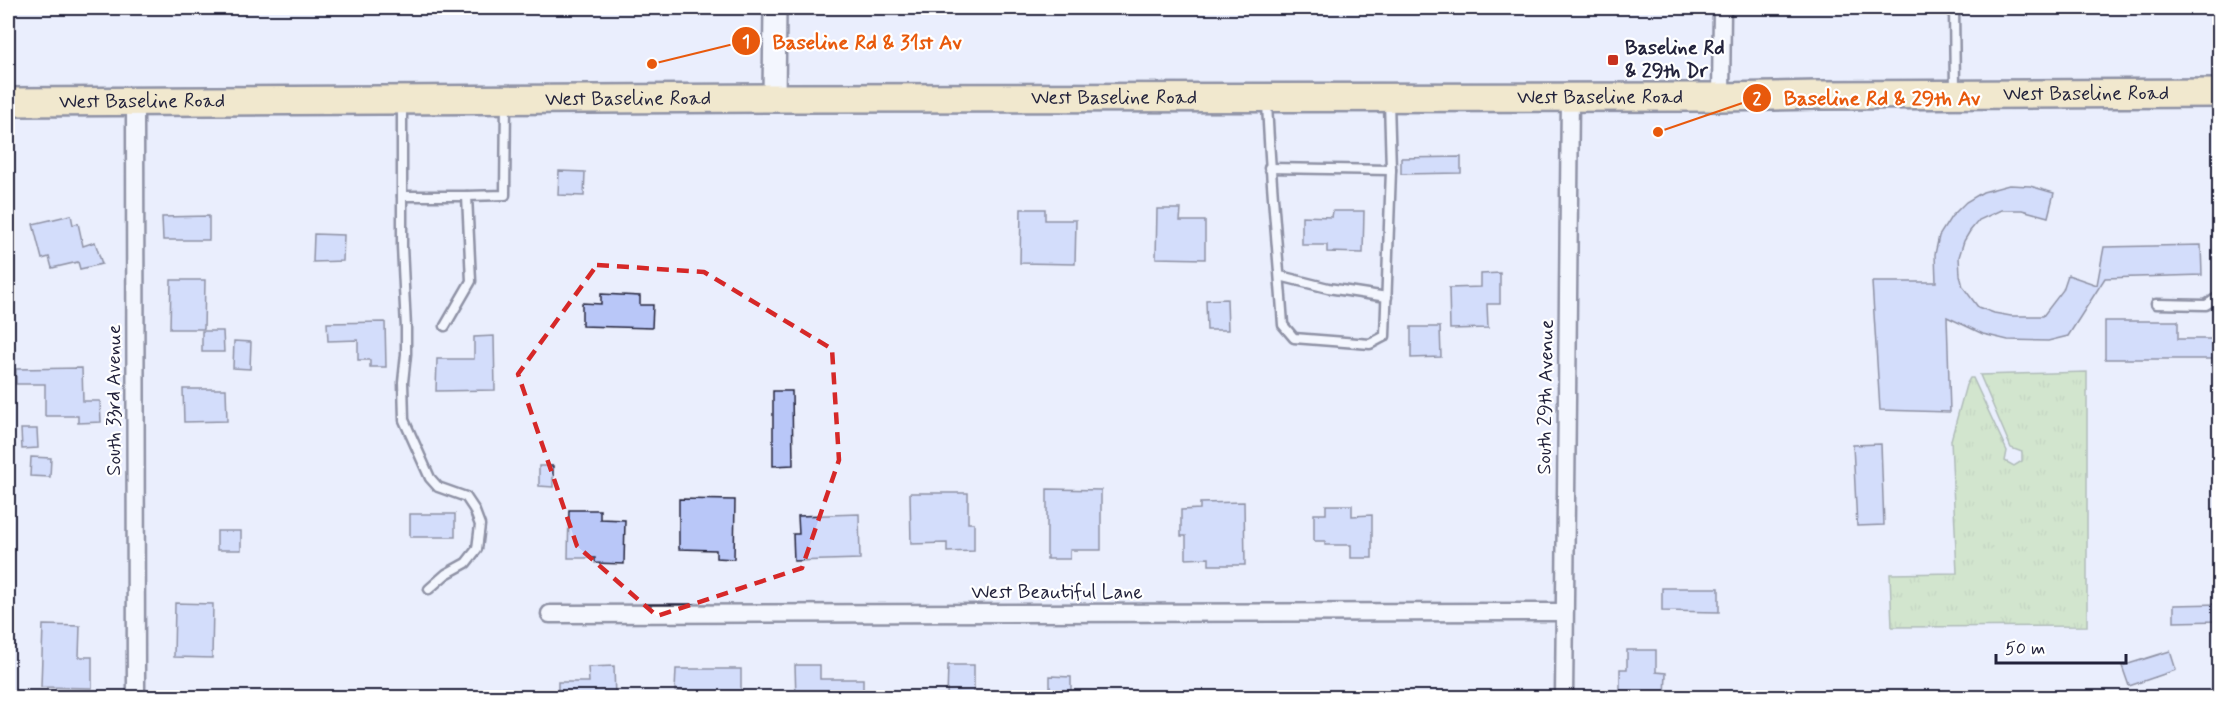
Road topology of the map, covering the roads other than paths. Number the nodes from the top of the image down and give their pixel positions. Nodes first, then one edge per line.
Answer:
1 (775, 8) edge
2 (1722, 8) edge
3 (1954, 8) edge
4 (2220, 93) edge
5 (1955, 94) junction
6 (1389, 97) junction
7 (1570, 97) junction
8 (1721, 97) junction
9 (774, 98) junction
10 (1267, 98) junction
11 (506, 100) junction
12 (402, 101) junction
13 (8, 102) edge
14 (135, 102) junction
15 (1269, 168) junction
16 (1391, 171) junction
17 (402, 196) junction
18 (467, 196) junction
19 (1280, 276) junction
20 (2220, 296) edge
21 (1387, 297) junction
22 (2156, 304) dead end
23 (445, 326) dead end
24 (429, 589) dead end
25 (1564, 612) junction
26 (550, 614) dead end
27 (136, 698) edge
28 (1564, 698) edge

1 - 9 street
2 - 8 street
3 - 5 lane
4 - 5 main road, West Baseline Road
5 - 8 main road, West Baseline Road
6 - 7 main road, West Baseline Road
6 - 10 main road, West Baseline Road
6 - 16 lane
7 - 8 main road, West Baseline Road
7 - 25 street, South 29th Avenue
9 - 10 main road, West Baseline Road
9 - 11 main road, West Baseline Road
10 - 15 lane
11 - 12 main road, West Baseline Road
11 - 18 lane
12 - 14 main road, West Baseline Road
12 - 17 lane
13 - 14 main road, West Baseline Road
14 - 27 street, South 33rd Avenue
15 - 16 lane
15 - 19 lane
16 - 21 lane
17 - 18 lane
17 - 24 lane
18 - 23 lane
19 - 21 lane
19 - 21 lane
20 - 22 lane
25 - 26 street, West Beautiful Lane
25 - 28 street, South 29th Avenue

